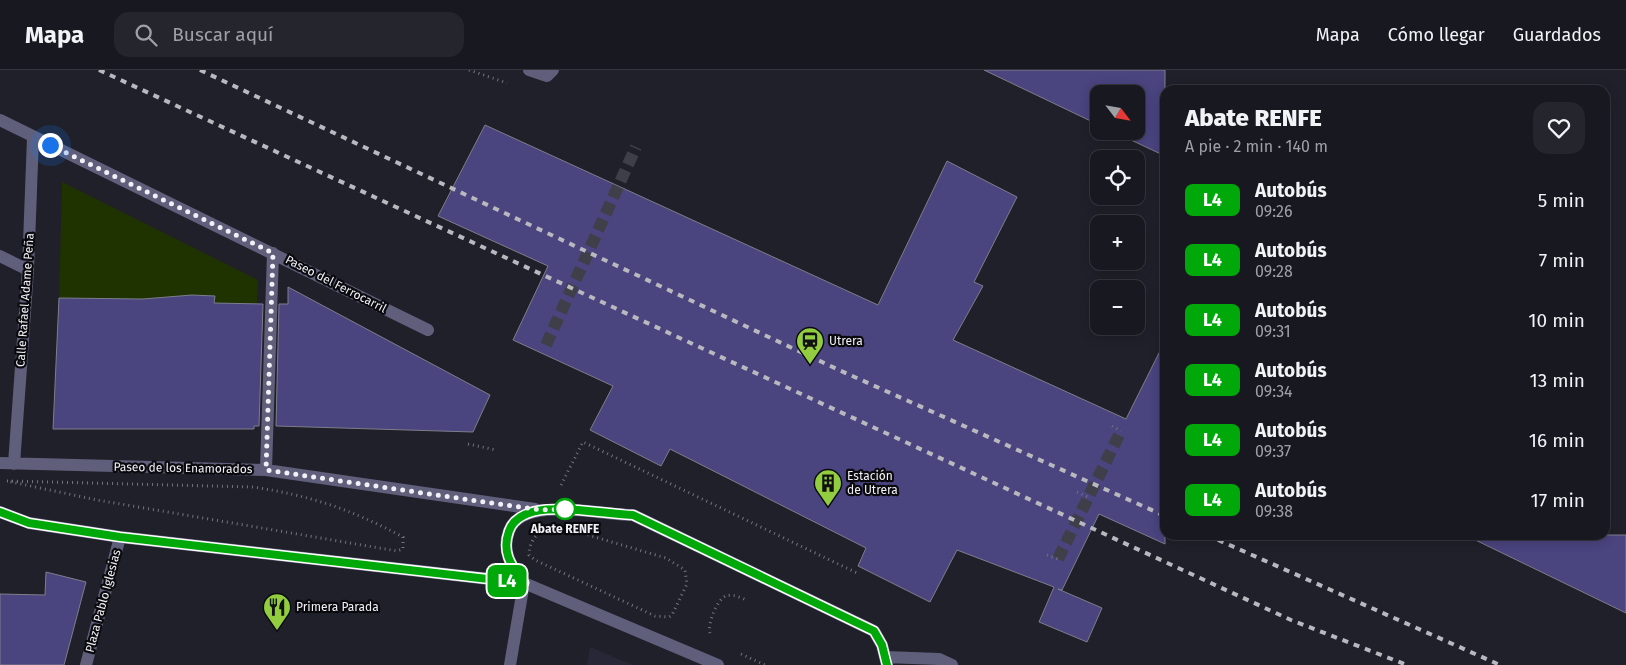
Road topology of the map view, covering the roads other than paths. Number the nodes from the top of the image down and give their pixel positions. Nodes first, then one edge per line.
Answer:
1 (529, 70) edge
2 (553, 70) edge
3 (0, 120) edge
4 (33, 136) junction
5 (273, 253) junction
6 (0, 256) edge
7 (28, 270) junction
8 (428, 330) dead end
9 (0, 463) edge
10 (14, 464) junction
11 (266, 470) junction
12 (542, 510) junction
13 (0, 512) edge
14 (120, 537) junction
15 (524, 583) junction
16 (886, 661) edge
17 (86, 665) edge
18 (510, 665) edge
19 (718, 665) edge
20 (952, 665) edge

1 - 2 street
3 - 4 street, Paseo del Ferrocarril
4 - 5 street, Paseo del Ferrocarril
4 - 7 street, Calle Rafael Adame Peña
5 - 8 street, Paseo del Ferrocarril
5 - 11 street
6 - 7 street
7 - 10 street, Calle Rafael Adame Peña
9 - 10 street, Paseo de los Enamorados
10 - 11 street, Paseo de los Enamorados
11 - 12 street, Paseo de los Enamorados
12 - 15 street
12 - 16 street
13 - 14 street
14 - 15 street
14 - 17 street, Plaza Pablo Iglesias
15 - 18 street
15 - 19 street
16 - 20 street

